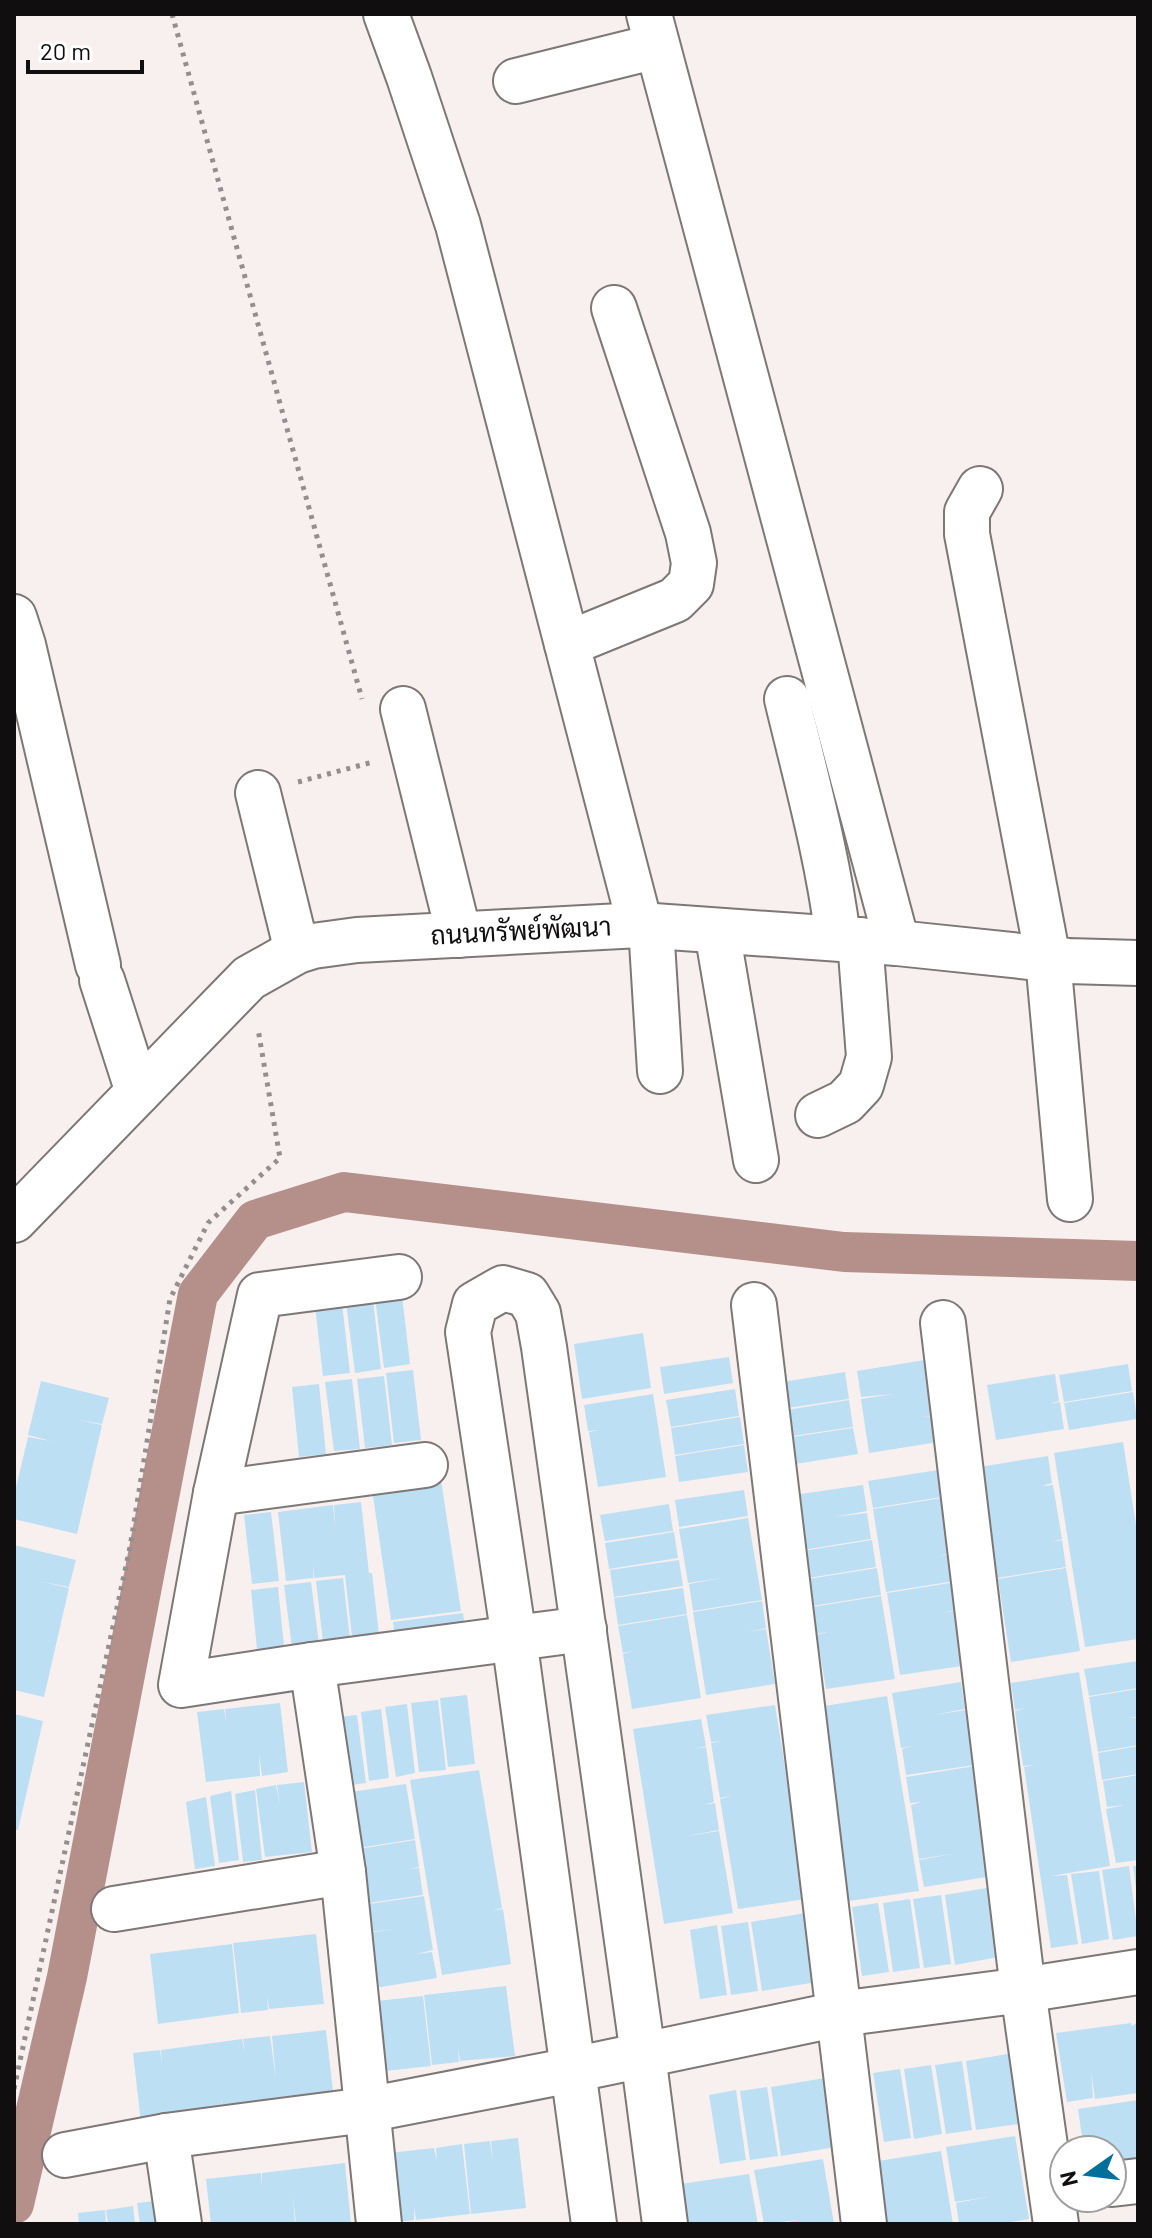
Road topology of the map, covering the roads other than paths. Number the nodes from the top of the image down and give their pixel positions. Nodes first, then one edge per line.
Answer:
1 (386, 14) edge
2 (653, 30) edge
3 (516, 81) dead end
4 (614, 308) dead end
5 (980, 489) dead end
6 (14, 617) edge
7 (567, 644) junction
8 (787, 699) dead end
9 (382, 704) road end
10 (258, 793) road end
11 (646, 926) junction
12 (717, 931) junction
13 (459, 935) junction
14 (865, 940) junction
15 (297, 951) junction
16 (1048, 959) junction
17 (1138, 963) edge
18 (660, 1071) dead end
19 (138, 1092) junction
20 (818, 1115) dead end
21 (756, 1160) dead end
22 (1070, 1199) dead end
23 (14, 1220) edge
24 (399, 1277) dead end
25 (754, 1305) dead end
26 (943, 1323) dead end
27 (425, 1465) dead end
28 (216, 1493) junction
29 (584, 1629) junction
30 (514, 1638) junction
31 (312, 1665) junction
32 (343, 1872) junction
33 (114, 1909) dead end
34 (1138, 1972) edge
35 (1023, 1990) junction
36 (839, 2014) junction
37 (643, 2055) junction
38 (572, 2070) junction
39 (366, 2110) junction
40 (166, 2136) junction
41 (1048, 2145) edge
42 (65, 2155) dead end
43 (179, 2224) edge
44 (379, 2224) edge
45 (594, 2224) edge
46 (665, 2224) edge
47 (864, 2224) edge

1 - 7 street
2 - 3 street
2 - 14 street
4 - 7 street
5 - 16 street
6 - 19 street
7 - 11 street
8 - 14 street
9 - 13 street
10 - 15 street
11 - 12 street, ถนนทรัพย์พัฒนา
11 - 13 street, ถนนทรัพย์พัฒนา
11 - 18 street
12 - 14 street, ถนนทรัพย์พัฒนา
12 - 21 street
13 - 15 street, ถนนทรัพย์พัฒนา
14 - 16 street, ถนนทรัพย์พัฒนา
14 - 20 street
15 - 19 street, ถนนทรัพย์พัฒนา
16 - 17 street, ถนนทรัพย์พัฒนา
16 - 22 street
19 - 23 street, ถนนทรัพย์พัฒนา
24 - 28 street
25 - 36 street
26 - 35 street
27 - 28 street
28 - 31 street
29 - 30 street
29 - 30 street
29 - 37 street
30 - 31 street
30 - 38 street
31 - 32 street
32 - 33 street
32 - 39 street
34 - 35 street
35 - 36 street
35 - 41 street
36 - 37 street
36 - 47 street
37 - 38 street
37 - 46 street
38 - 39 street
38 - 45 street
39 - 40 street
39 - 44 street
40 - 42 street
40 - 43 street

